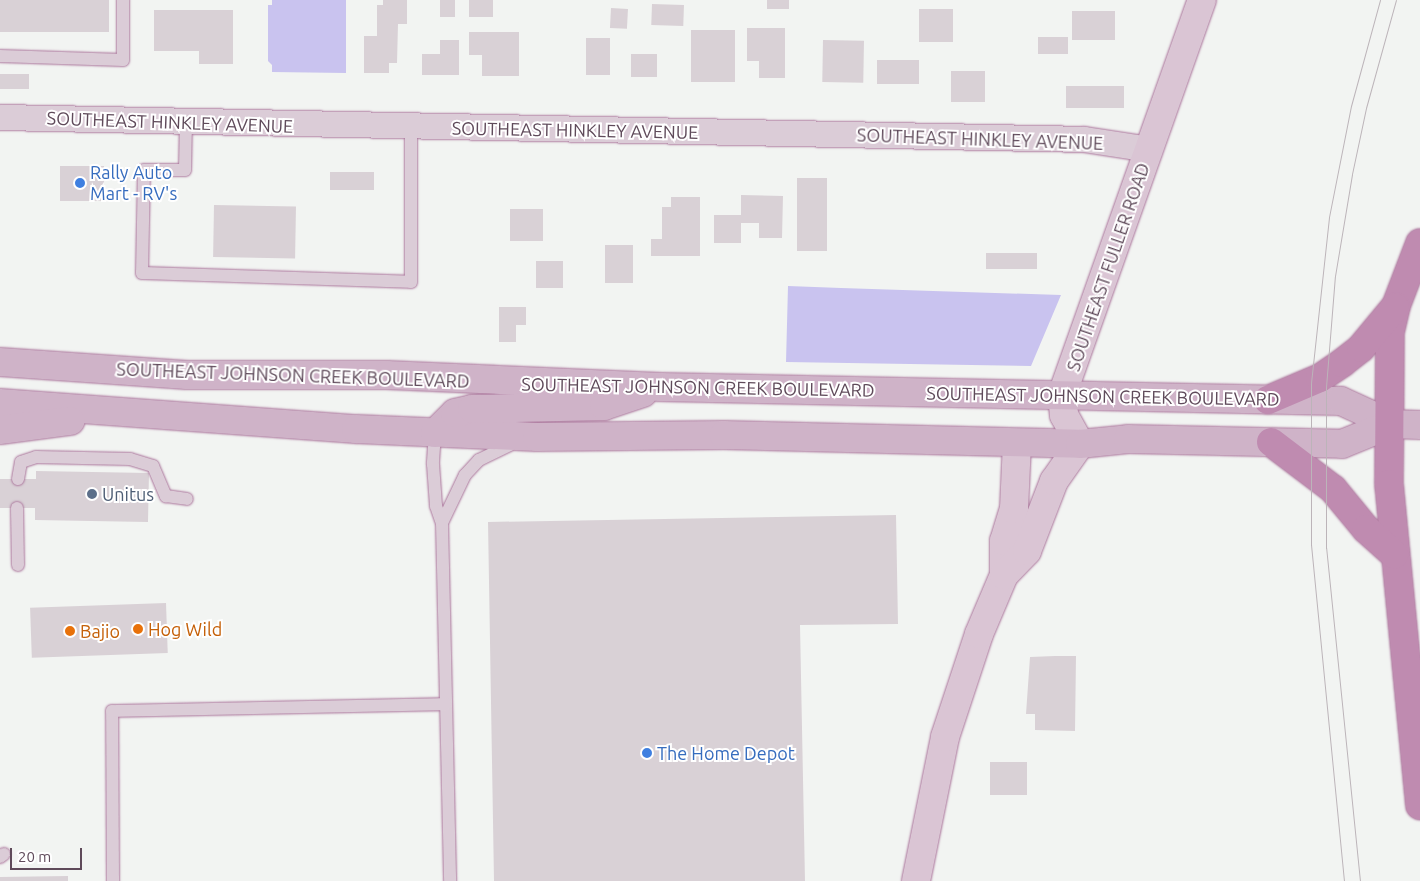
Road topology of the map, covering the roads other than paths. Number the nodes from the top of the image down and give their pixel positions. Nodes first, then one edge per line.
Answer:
1 (123, 0) edge
2 (1202, 0) edge
3 (0, 56) edge
4 (0, 117) edge
5 (186, 122) junction
6 (411, 127) junction
7 (1149, 149) junction
8 (1420, 243) edge
9 (1396, 306) junction
10 (0, 362) edge
11 (661, 387) junction
12 (1062, 395) junction
13 (1268, 400) junction
14 (0, 403) edge
15 (138, 414) junction
16 (1391, 424) junction
17 (1420, 425) edge
18 (0, 430) edge
19 (435, 433) junction
20 (536, 437) junction
21 (1271, 442) junction
22 (1017, 443) junction
23 (1080, 444) junction
24 (18, 479) dead end
25 (187, 499) dead end
26 (17, 508) dead end
27 (442, 523) junction
28 (1394, 554) junction
29 (18, 565) dead end
30 (1004, 575) junction
31 (446, 704) junction
32 (1420, 806) edge
33 (113, 881) edge
34 (450, 881) edge
35 (916, 881) edge

1 - 3 lane
2 - 7 street, SOUTHEAST FULLER ROAD
4 - 5 street, SOUTHEAST HINKLEY AVENUE
5 - 6 street, SOUTHEAST HINKLEY AVENUE
5 - 6 lane
6 - 7 street, SOUTHEAST HINKLEY AVENUE
7 - 12 street, SOUTHEAST FULLER ROAD
8 - 9 highway
9 - 13 highway
9 - 16 highway
10 - 11 main road, SOUTHEAST JOHNSON CREEK BOULEVARD
11 - 12 main road, SOUTHEAST JOHNSON CREEK BOULEVARD
11 - 19 main road
12 - 13 main road, SOUTHEAST JOHNSON CREEK BOULEVARD
12 - 23 street, SOUTHEAST FULLER ROAD
13 - 16 main road, SOUTHEAST JOHNSON CREEK BOULEVARD
14 - 15 main road, SOUTHEAST JOHNSON CREEK BOULEVARD
15 - 18 main road
15 - 19 main road, SOUTHEAST JOHNSON CREEK BOULEVARD
16 - 17 main road, SOUTHEAST JOHNSON CREEK BOULEVARD
16 - 21 main road, SOUTHEAST JOHNSON CREEK BOULEVARD
16 - 28 highway
19 - 20 main road, SOUTHEAST JOHNSON CREEK BOULEVARD
19 - 27 lane
20 - 22 main road, SOUTHEAST JOHNSON CREEK BOULEVARD
20 - 27 lane
21 - 23 main road, SOUTHEAST JOHNSON CREEK BOULEVARD
21 - 28 highway
22 - 23 main road, SOUTHEAST JOHNSON CREEK BOULEVARD
22 - 30 street
23 - 30 street
24 - 25 lane
26 - 29 lane
27 - 31 lane
28 - 32 highway
30 - 35 street
31 - 33 lane
31 - 34 lane

